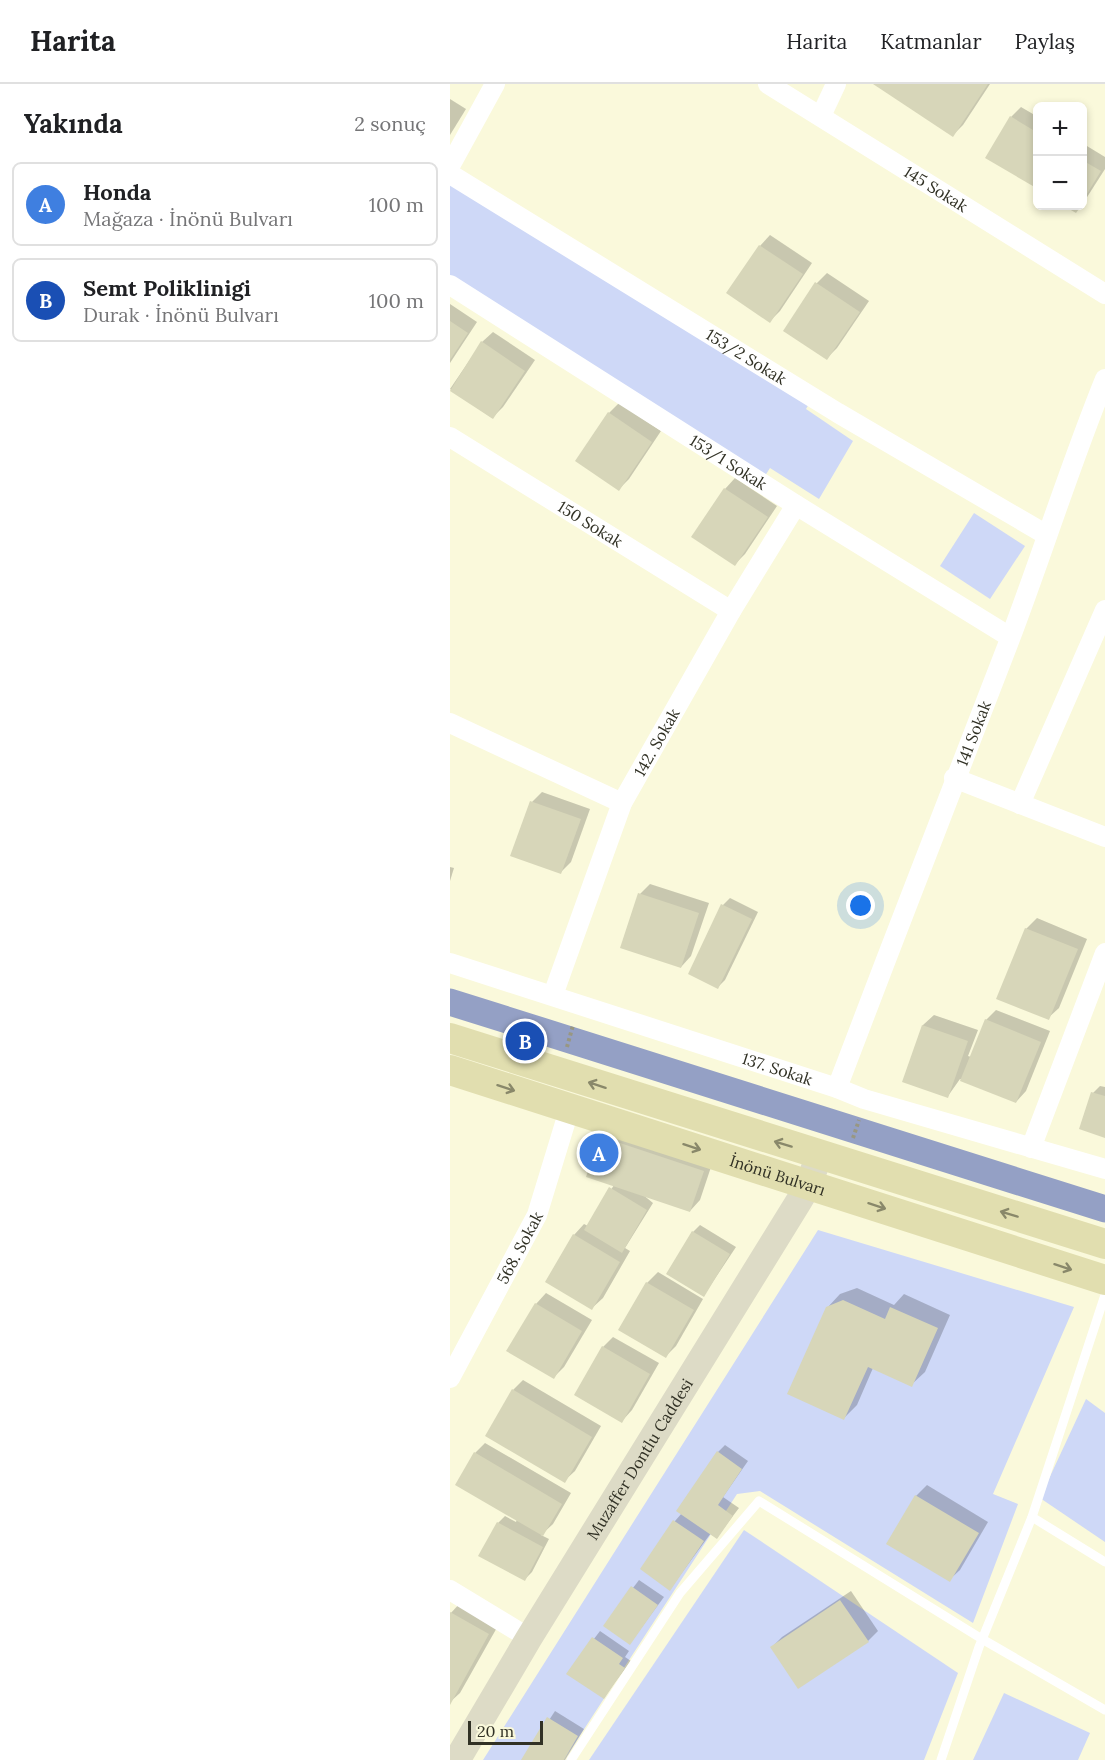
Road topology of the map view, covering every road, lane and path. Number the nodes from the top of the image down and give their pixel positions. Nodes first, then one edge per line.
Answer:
1 (495, 84) edge
2 (768, 84) edge
3 (836, 84) edge
4 (821, 116) junction
5 (450, 166) edge
6 (450, 174) edge
7 (450, 285) edge
8 (1105, 294) edge
9 (1105, 379) edge
10 (450, 437) edge
11 (796, 505) junction
12 (1045, 534) junction
13 (1105, 610) edge
14 (731, 611) junction
15 (1010, 637) junction
16 (450, 723) edge
17 (954, 778) junction
18 (622, 803) junction
19 (1020, 804) junction
20 (1105, 837) edge
21 (1105, 952) edge
22 (450, 963) edge
23 (553, 995) junction
24 (575, 1018) dead end
25 (450, 1038) edge
26 (566, 1052) dead end
27 (450, 1070) edge
28 (837, 1088) junction
29 (570, 1107) junction
30 (862, 1108) dead end
31 (852, 1141) dead end
32 (1031, 1148) junction
33 (819, 1155) junction
34 (1105, 1169) edge
35 (809, 1184) junction
36 (1105, 1244) edge
37 (1105, 1280) edge
38 (1105, 1296) edge
39 (450, 1378) edge
40 (1032, 1517) junction
41 (1105, 1562) edge
42 (450, 1590) edge
43 (529, 1638) junction
44 (982, 1639) junction
45 (1105, 1710) edge
46 (457, 1760) edge
47 (571, 1760) edge
48 (941, 1760) edge

1 - 5 street
2 - 4 street, 145 Sokak
3 - 4 street
4 - 8 street, 145 Sokak
6 - 12 street, 153/2 Sokak
7 - 11 street, 153/1 Sokak
9 - 12 street, 141 Sokak
10 - 14 street, 150 Sokak
11 - 14 street, 142. Sokak
11 - 15 street, 153/1 Sokak
12 - 15 street, 141 Sokak
13 - 19 street
14 - 18 street, 142. Sokak
15 - 17 street, 141 Sokak
16 - 18 street
17 - 19 street
17 - 28 street, 141 Sokak
18 - 23 street, 142. Sokak
19 - 20 street
21 - 32 street
22 - 23 street, 137. Sokak
23 - 28 street, 137. Sokak
24 - 26 path
33 -> 25 main road, İnönü Bulvarı
27 -> 29 main road, İnönü Bulvarı
28 - 32 street, 137. Sokak
29 -> 35 main road, İnönü Bulvarı
29 - 39 street, 568. Sokak
30 - 31 path
32 - 34 street, 137. Sokak
33 - 35 street, Muzaffer Dontlu Caddesi
36 -> 33 main road, İnönü Bulvarı
35 -> 37 main road, İnönü Bulvarı
35 - 43 street, Muzaffer Dontlu Caddesi
38 - 40 lane
40 - 41 lane
40 - 44 lane
42 - 43 street
43 - 46 street, Muzaffer Dontlu Caddesi
44 - 45 lane
44 - 47 lane
44 - 48 lane

